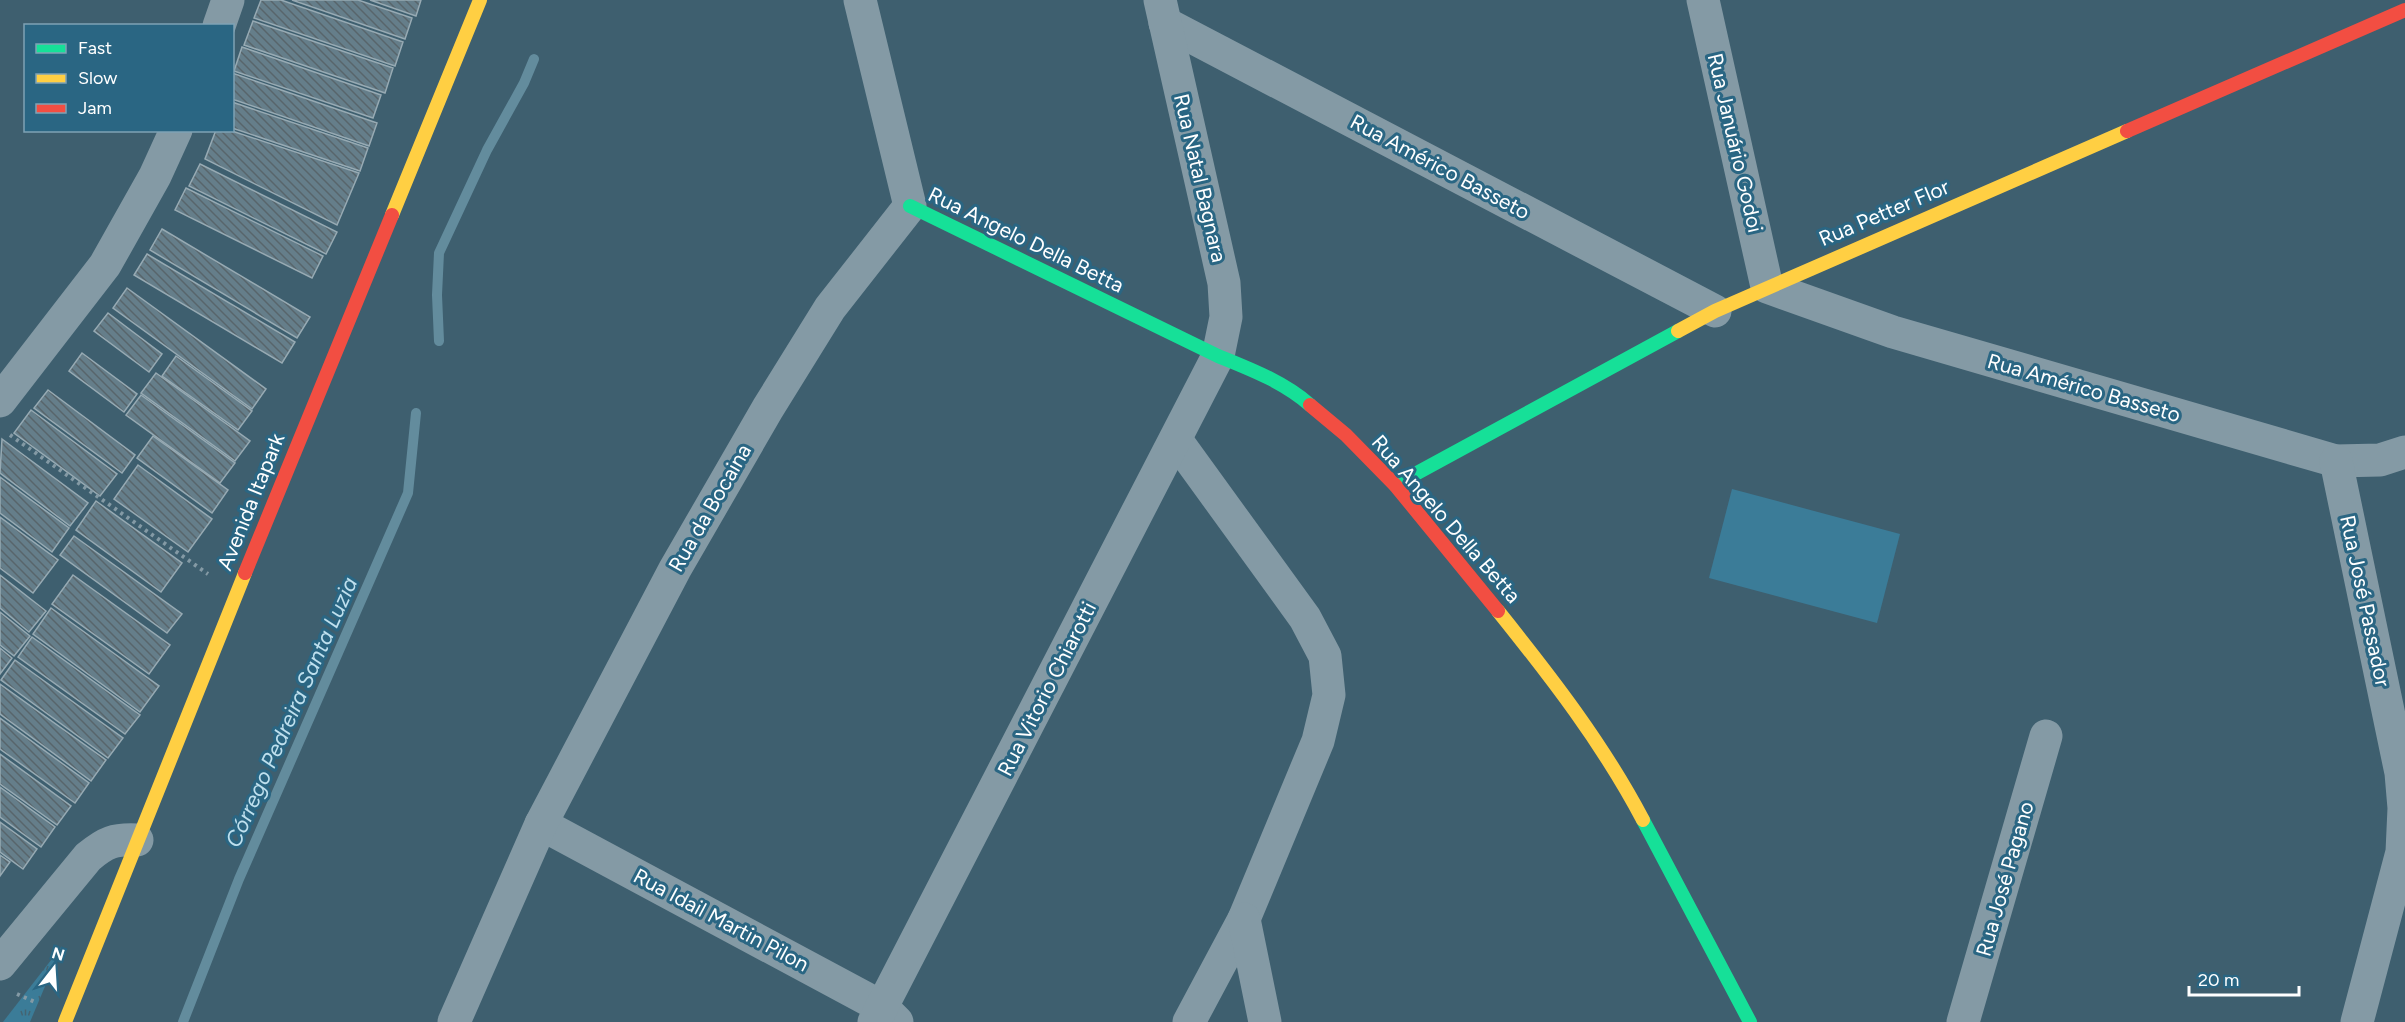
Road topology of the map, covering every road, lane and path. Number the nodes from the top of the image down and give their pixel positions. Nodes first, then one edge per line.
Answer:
1 (228, 0) edge
2 (480, 0) edge
3 (860, 0) edge
4 (1703, 0) edge
5 (2405, 10) edge
6 (1162, 11) edge
7 (220, 24) edge
8 (175, 132) edge
9 (910, 206) junction
10 (1767, 287) junction
11 (1714, 311) junction
12 (1218, 356) junction
13 (0, 401) edge
14 (9, 434) dead end
15 (1176, 440) junction
16 (2405, 452) edge
17 (2336, 461) junction
18 (1395, 485) junction
19 (236, 594) junction
20 (2046, 736) dead end
21 (541, 824) junction
22 (137, 840) junction
23 (1244, 919) junction
24 (4, 977) edge
25 (38, 1003) dead end
26 (884, 1017) edge
27 (65, 1022) edge
28 (454, 1022) edge
29 (1189, 1022) edge
30 (1265, 1022) edge
31 (1750, 1022) edge
32 (1963, 1022) edge
33 (2357, 1022) edge

1 - 7 street
2 - 19 street, Avenida Itapark
3 - 9 street
4 - 10 street, Rua Januário Godoi
5 - 10 street, Rua Petter Flor
6 - 11 street, Rua Américo Basseto
6 - 12 street, Rua Natal Bagnara
8 - 13 street
9 - 12 street, Rua Angelo Della Betta
9 - 21 street, Rua da Bocaina
10 - 11 street, Rua Petter Flor
10 - 17 street, Rua Américo Basseto
11 - 18 street, Rua Petter Flor
12 - 15 street, Rua Vitorio Chiarotti
12 - 18 street, Rua Angelo Della Betta
14 - 19 path
15 - 23 street
15 - 26 street, Rua Vitorio Chiarotti
16 - 17 street, Rua Américo Basseto
17 - 33 street, Rua José Passador
18 - 31 street, Rua Angelo Della Betta
19 - 22 street, Avenida Itapark
20 - 32 street, Rua José Pagano
21 - 26 street, Rua Idail Martin Pilon
21 - 28 street, Rua da Bocaina
22 - 24 street
22 - 27 street, Avenida Itapark
23 - 29 street
23 - 30 street
24 - 25 path

